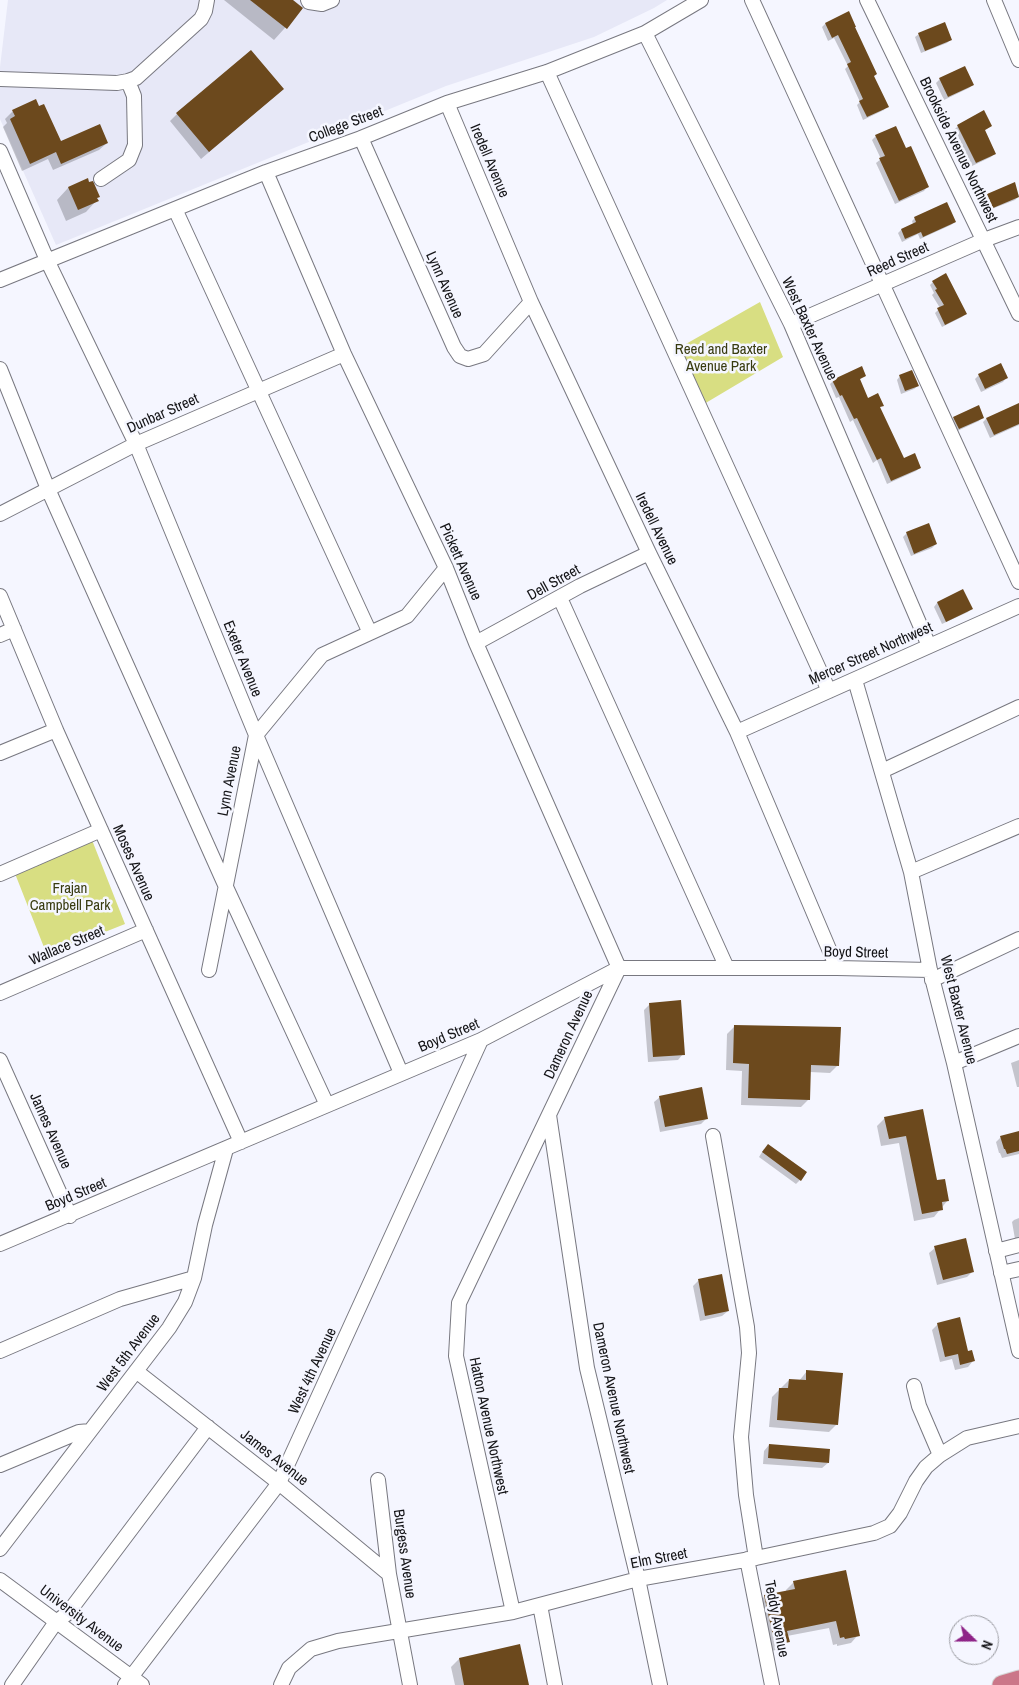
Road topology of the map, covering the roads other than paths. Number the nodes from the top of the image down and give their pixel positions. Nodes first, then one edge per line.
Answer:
1 (207, 0) edge
2 (308, 0) edge
3 (332, 0) edge
4 (701, 0) edge
5 (752, 0) edge
6 (867, 0) edge
7 (994, 0) edge
8 (645, 33) junction
9 (1019, 60) edge
10 (548, 72) junction
11 (0, 78) edge
12 (128, 81) junction
13 (447, 103) junction
14 (361, 138) junction
15 (0, 151) edge
16 (266, 172) junction
17 (101, 179) dead end
18 (175, 209) junction
19 (1019, 228) edge
20 (984, 240) junction
21 (47, 260) junction
22 (0, 280) edge
23 (883, 284) junction
24 (531, 302) junction
25 (1019, 314) edge
26 (791, 324) junction
27 (344, 354) junction
28 (0, 369) edge
29 (259, 391) junction
30 (136, 444) junction
31 (48, 489) junction
32 (0, 514) edge
33 (649, 553) junction
34 (446, 568) junction
35 (1019, 582) edge
36 (0, 596) edge
37 (560, 598) junction
38 (1019, 606) edge
39 (14, 629) junction
40 (370, 633) junction
41 (0, 635) edge
42 (476, 643) junction
43 (929, 646) junction
44 (855, 680) junction
45 (829, 691) junction
46 (1019, 707) edge
47 (56, 730) junction
48 (737, 732) junction
49 (256, 735) junction
50 (0, 754) edge
51 (882, 772) junction
52 (1019, 826) edge
53 (101, 830) junction
54 (911, 872) junction
55 (0, 874) edge
56 (226, 887) junction
57 (146, 930) junction
58 (1019, 939) edge
59 (618, 968) junction
60 (727, 968) junction
61 (838, 968) junction
62 (209, 970) dead end
63 (931, 975) junction
64 (0, 993) edge
65 (1019, 1036) edge
66 (482, 1040) junction
67 (0, 1060) edge
68 (954, 1063) junction
69 (401, 1073) junction
70 (327, 1105) junction
71 (549, 1115) junction
72 (713, 1136) dead end
73 (240, 1142) junction
74 (226, 1149) junction
75 (70, 1216) junction
76 (0, 1244) edge
77 (1019, 1247) edge
78 (996, 1251) junction
79 (1019, 1269) edge
80 (1001, 1273) junction
81 (194, 1278) junction
82 (1016, 1324) edge
83 (0, 1351) edge
84 (1019, 1351) edge
85 (136, 1371) junction
86 (914, 1386) dead end
87 (1019, 1426) edge
88 (208, 1428) junction
89 (90, 1431) junction
90 (940, 1455) junction
91 (0, 1465) edge
92 (378, 1480) dead end
93 (279, 1483) junction
94 (0, 1549) edge
95 (751, 1558) junction
96 (389, 1574) junction
97 (638, 1579) junction
98 (0, 1580) edge
99 (540, 1605) junction
100 (513, 1612) junction
101 (56, 1622) junction
102 (400, 1632) junction
103 (1019, 1680) edge
104 (132, 1682) edge
105 (12, 1685) edge
106 (281, 1685) edge
107 (410, 1685) edge
108 (556, 1685) edge
109 (660, 1685) edge
110 (772, 1685) edge
111 (1002, 1685) edge

1 - 12 street
2 - 3 street
4 - 8 street, College Street
5 - 23 street
6 - 20 street, Brookside Avenue Northwest
7 - 9 street
8 - 10 street, College Street
8 - 26 street, West Baxter Avenue
10 - 13 street, College Street
10 - 45 street
11 - 12 street
12 - 17 street
13 - 14 street, College Street
13 - 24 street, Iredell Avenue
14 - 16 street, College Street
14 - 24 street, Lynn Avenue
15 - 21 street, Exeter Avenue
16 - 18 street, College Street
16 - 27 street, Pickett Avenue
18 - 21 street, College Street
18 - 29 street
19 - 20 street, Reed Street
20 - 23 street, Reed Street
20 - 25 street, Brookside Avenue Northwest
21 - 22 street, College Street
21 - 30 street, Exeter Avenue
23 - 26 street, Reed Street
23 - 35 street
24 - 33 street, Iredell Avenue
26 - 43 street, West Baxter Avenue
27 - 29 street, Dunbar Street
27 - 34 street, Pickett Avenue
28 - 31 street
29 - 30 street, Dunbar Street
29 - 40 street
30 - 31 street, Dunbar Street
30 - 49 street, Exeter Avenue
31 - 32 street, Dunbar Street
31 - 56 street
33 - 37 street, Dell Street
33 - 48 street, Iredell Avenue
34 - 40 street, Lynn Avenue
34 - 42 street, Pickett Avenue
36 - 39 street, Moses Avenue
37 - 42 street, Dell Street
37 - 60 street
38 - 43 street, Mercer Street Northwest
39 - 41 street
39 - 47 street, Moses Avenue
40 - 49 street, Lynn Avenue
42 - 59 street, Pickett Avenue
43 - 44 street, Mercer Street Northwest
44 - 45 street, Mercer Street Northwest
44 - 51 street, West Baxter Avenue
45 - 48 street, Mercer Street Northwest
46 - 51 street
47 - 50 street
47 - 53 street, Moses Avenue
48 - 61 street, Iredell Avenue
49 - 56 street, Lynn Avenue
49 - 69 street, Exeter Avenue
51 - 54 street, West Baxter Avenue
52 - 54 street
53 - 55 street
53 - 57 street, Moses Avenue
54 - 63 street, West Baxter Avenue
56 - 62 street, Lynn Avenue
56 - 70 street
57 - 64 street, Wallace Street
57 - 73 street, Moses Avenue
58 - 63 street
59 - 60 street, Boyd Street
59 - 66 street, Boyd Street
59 - 71 street, Dameron Avenue
60 - 61 street, Boyd Street
61 - 63 street, Boyd Street
63 - 68 street, West Baxter Avenue
65 - 68 street
66 - 69 street, Boyd Street
66 - 93 street, West 4th Avenue
67 - 75 street, James Avenue
68 - 78 street, West Baxter Avenue
69 - 70 street, Boyd Street
70 - 73 street, Boyd Street
71 - 97 street, Dameron Avenue Northwest
71 - 100 street, Hatton Avenue Northwest
72 - 95 street, Teddy Avenue
73 - 74 street, Boyd Street
74 - 75 street, Boyd Street
74 - 81 street, West 5th Avenue
75 - 76 street, Boyd Street
77 - 78 street
78 - 80 street, West Baxter Avenue
79 - 80 street
80 - 82 street, West Baxter Avenue
81 - 83 street
81 - 85 street, West 5th Avenue
82 - 84 street, West Baxter Avenue
85 - 88 street, James Avenue
85 - 89 street, West 5th Avenue
86 - 90 street
87 - 90 street, Elm Street
88 - 93 street, James Avenue
88 - 101 street
89 - 91 street
89 - 94 street, West 5th Avenue
90 - 95 street, Elm Street
92 - 96 street, Burgess Avenue
93 - 96 street, James Avenue
93 - 104 street, West 4th Avenue
95 - 97 street, Elm Street
95 - 110 street, Teddy Avenue
96 - 102 street, Burgess Avenue
97 - 99 street, Elm Street
97 - 109 street, Dameron Avenue Northwest
98 - 101 street, University Avenue
99 - 100 street, Elm Street
99 - 108 street
100 - 102 street, Elm Street
101 - 104 street, University Avenue
101 - 105 street
102 - 106 street, Elm Street
102 - 107 street, Burgess Avenue
103 - 111 highway

